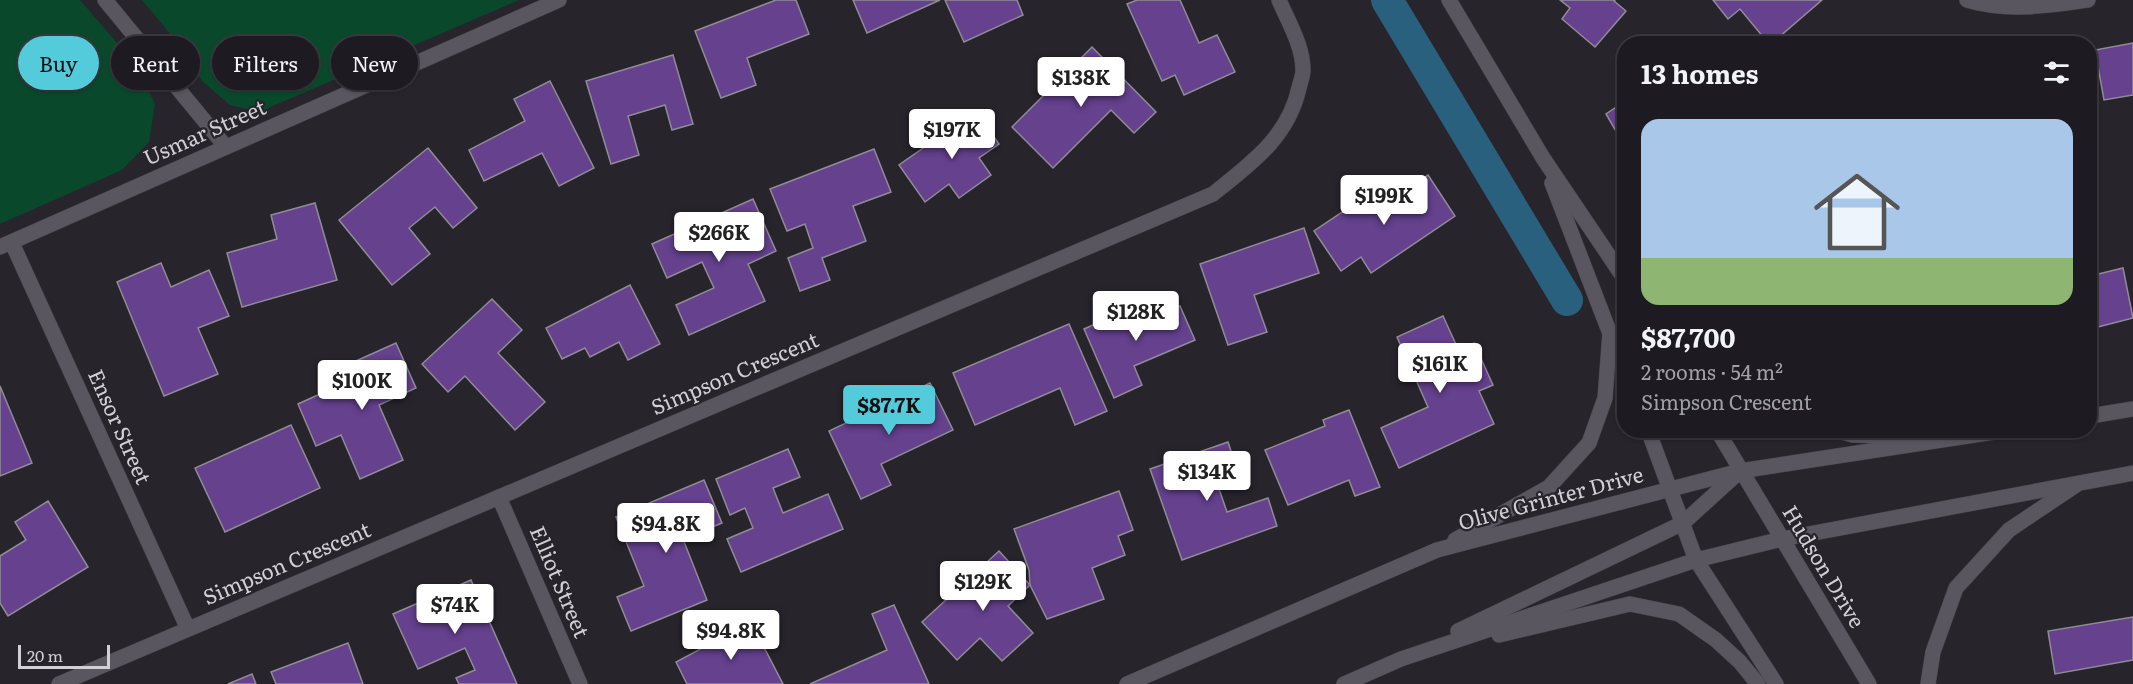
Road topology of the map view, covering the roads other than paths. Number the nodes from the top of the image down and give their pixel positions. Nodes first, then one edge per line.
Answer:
1 (105, 0) edge
2 (560, 0) edge
3 (1279, 0) edge
4 (1449, 0) edge
5 (1967, 0) edge
6 (2088, 0) edge
7 (226, 147) junction
8 (1543, 159) junction
9 (6, 245) edge
10 (1617, 268) edge
11 (1610, 332) junction
12 (1617, 351) edge
13 (2133, 409) edge
14 (2097, 415) edge
15 (1651, 438) edge
16 (1721, 438) edge
17 (1966, 438) edge
18 (1740, 471) junction
19 (2133, 473) edge
20 (2081, 482) junction
21 (1670, 489) junction
22 (499, 496) junction
23 (1683, 523) junction
24 (1782, 539) junction
25 (1437, 550) junction
26 (1696, 560) junction
27 (188, 629) junction
28 (1401, 659) junction
29 (59, 684) edge
30 (580, 684) edge
31 (1127, 684) edge
32 (1344, 684) edge
33 (1758, 684) edge
34 (1776, 684) edge
35 (1869, 684) edge
36 (1928, 684) edge

1 - 7 street
2 - 7 street, Usmar Street
3 - 22 street, Simpson Crescent
4 - 8 street
5 - 6 street
7 - 9 street, Usmar Street
8 - 10 street
8 - 11 street
9 - 27 street, Ensor Street
11 - 12 street
11 - 25 street
13 - 14 street
15 - 21 street
16 - 18 street, Hudson Drive
17 - 18 street, Olive Grinter Drive
18 - 21 street, Olive Grinter Drive
18 - 23 street
18 - 24 street, Hudson Drive
19 - 20 street
20 - 24 street
20 - 36 street
21 - 23 street
21 - 25 street, Olive Grinter Drive
22 - 27 street, Simpson Crescent
22 - 30 street, Elliot Street
23 - 26 street
23 - 28 street
24 - 26 street
24 - 35 street, Hudson Drive
25 - 31 street, Olive Grinter Drive
26 - 28 street
26 - 34 street
27 - 29 street, Simpson Crescent
28 - 32 street
28 - 33 street

